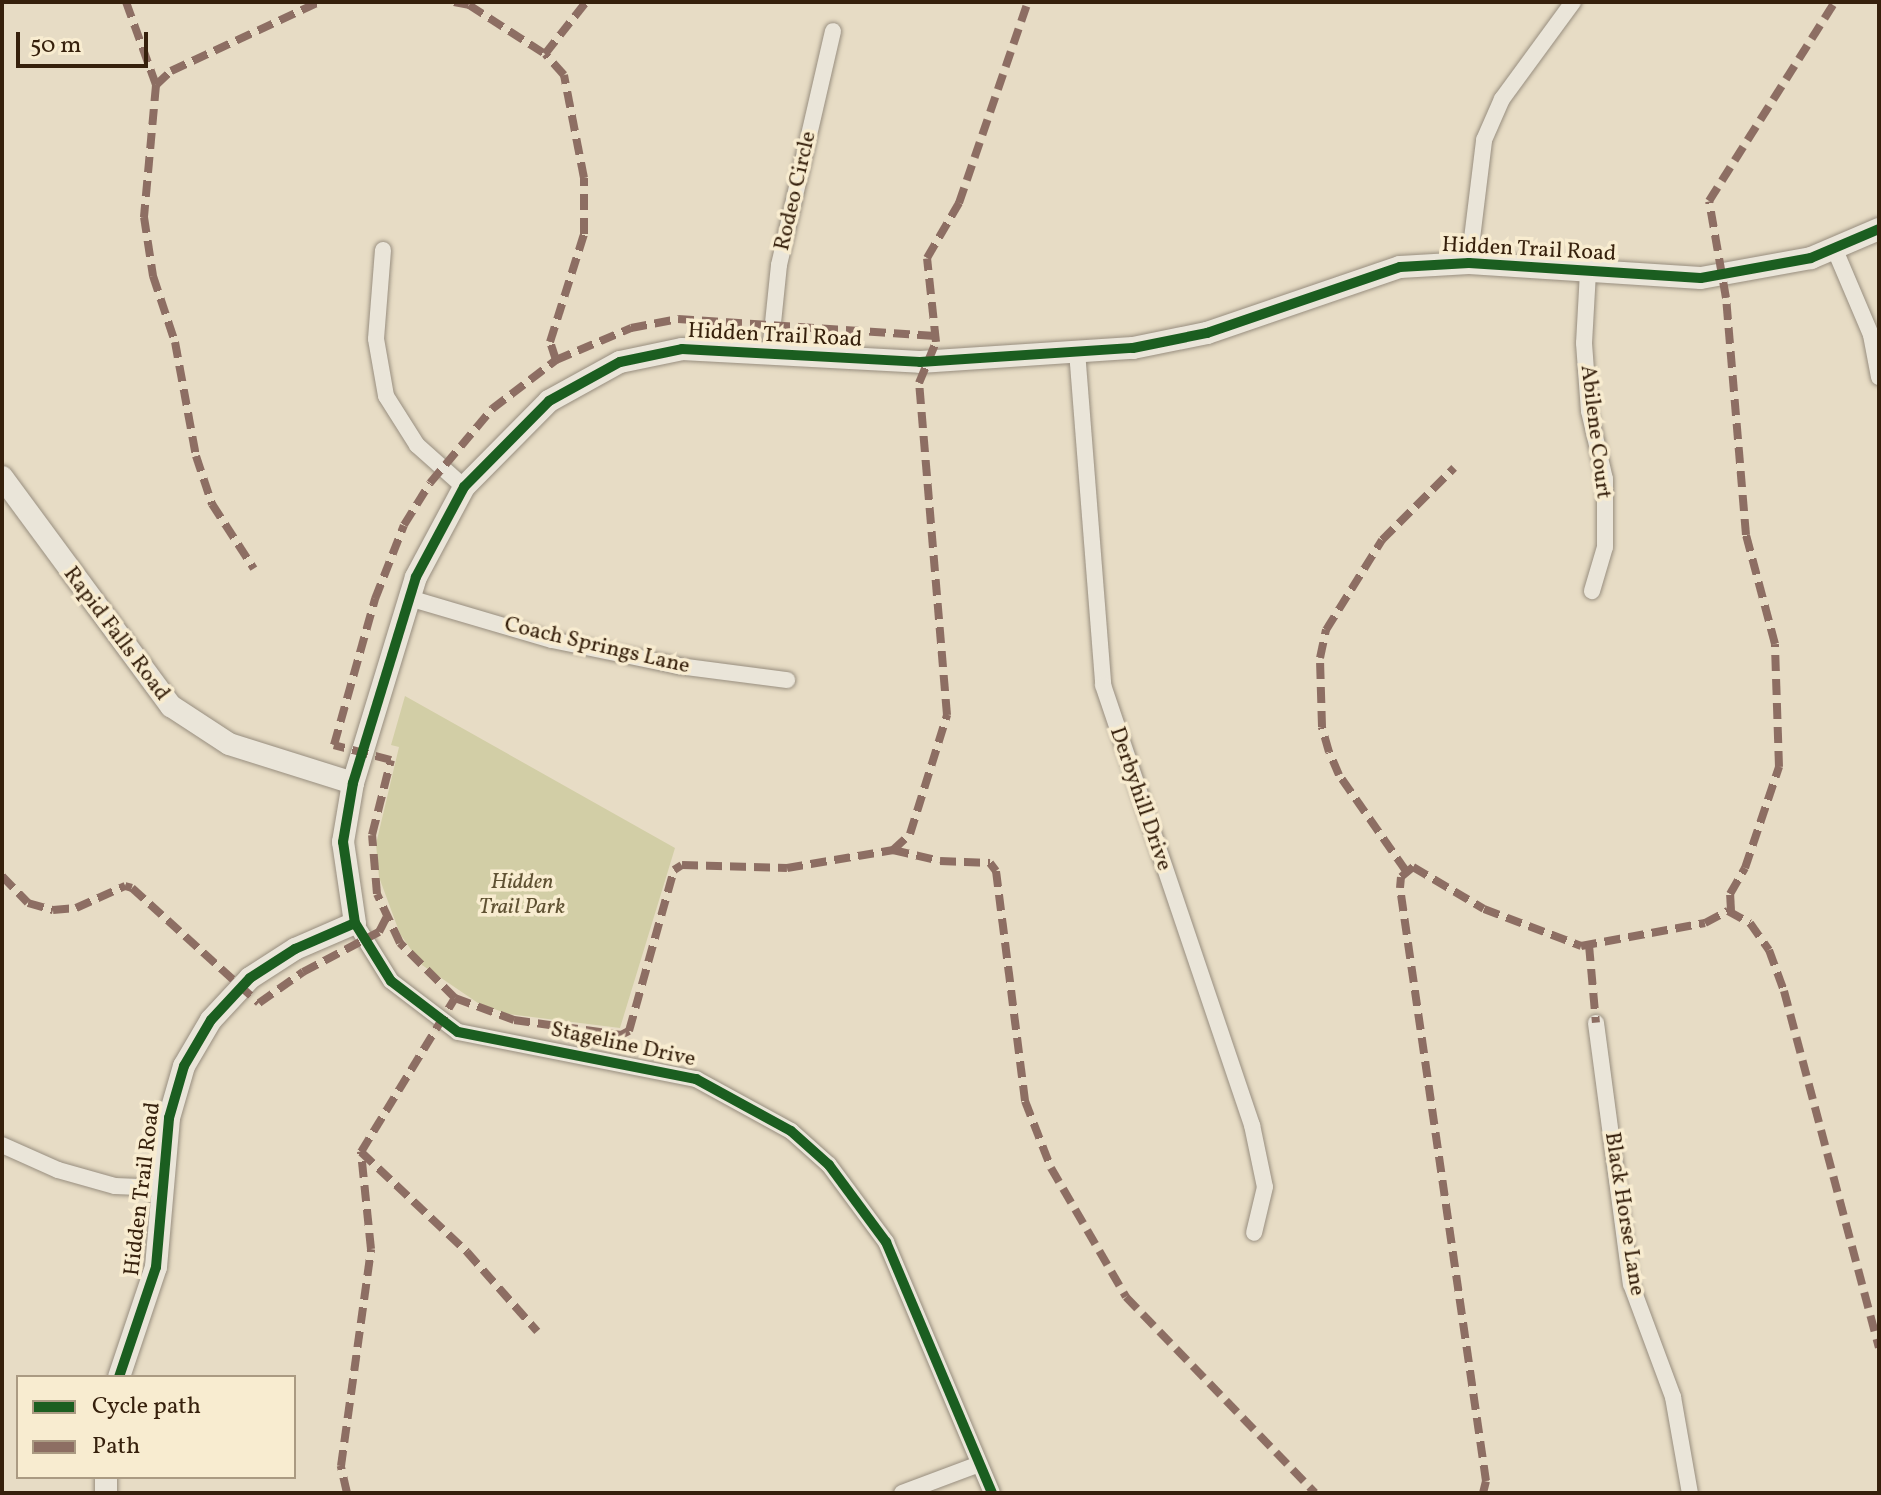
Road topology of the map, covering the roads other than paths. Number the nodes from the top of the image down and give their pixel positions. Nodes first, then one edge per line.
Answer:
1 (1573, 2) edge
2 (833, 31) dead end
3 (1879, 229) edge
4 (383, 250) dead end
5 (1835, 250) junction
6 (1469, 263) junction
7 (1588, 272) junction
8 (1077, 351) junction
9 (770, 352) junction
10 (1879, 377) edge
11 (2, 477) edge
12 (464, 487) junction
13 (1592, 591) dead end
14 (409, 598) junction
15 (787, 680) dead end
16 (353, 783) junction
17 (355, 923) junction
18 (1596, 1023) dead end
19 (2, 1145) edge
20 (163, 1188) junction
21 (1254, 1233) dead end
22 (120, 1375) edge
23 (979, 1464) junction
24 (902, 1493) edge
25 (992, 1493) edge
26 (1690, 1493) edge

1 - 6 street
2 - 9 street, Rodeo Circle
3 - 5 street, Hidden Trail Road
4 - 12 street
5 - 7 street, Hidden Trail Road
5 - 10 street
6 - 7 street, Hidden Trail Road
6 - 8 street, Hidden Trail Road
7 - 13 street, Abilene Court
8 - 9 street, Hidden Trail Road
8 - 21 street, Derbyhill Drive
9 - 12 street, Hidden Trail Road
11 - 16 street, Rapid Falls Road
12 - 14 street, Hidden Trail Road
14 - 15 street, Coach Springs Lane
14 - 16 street, Hidden Trail Road
16 - 17 street, Hidden Trail Road
17 - 20 street, Hidden Trail Road
17 - 23 street, Stageline Drive
18 - 26 street, Black Horse Lane
19 - 20 street
20 - 22 street, Hidden Trail Road
23 - 24 street
23 - 25 street, Stageline Drive

